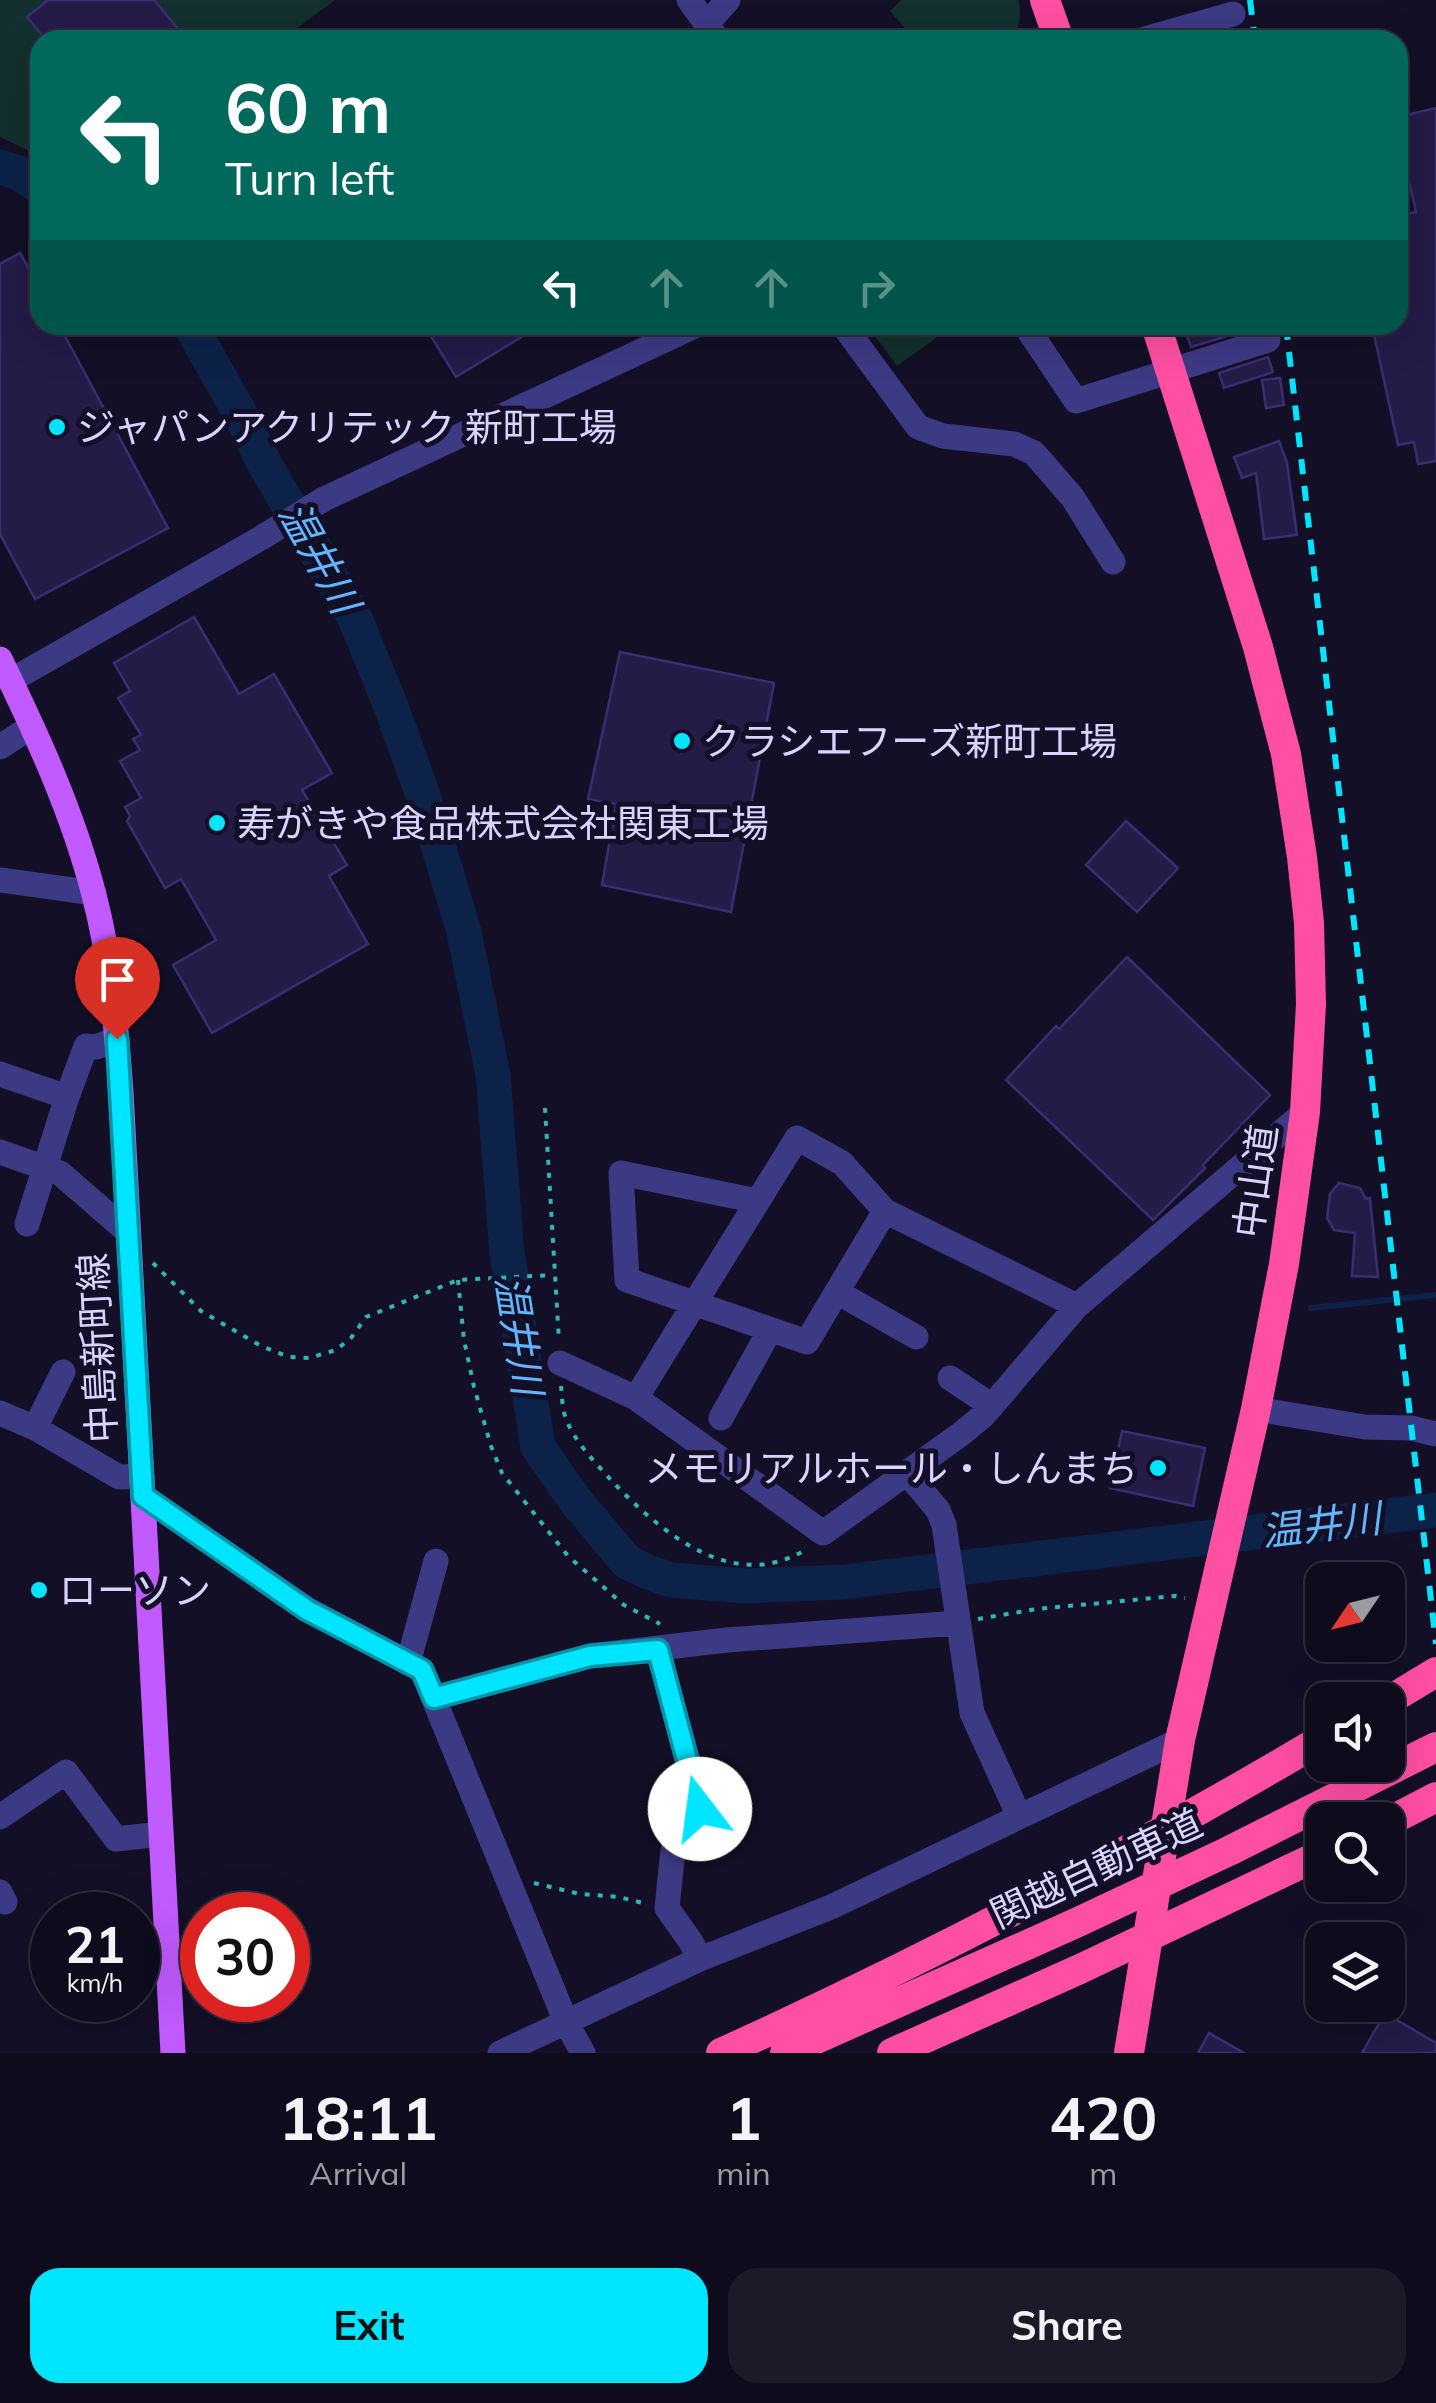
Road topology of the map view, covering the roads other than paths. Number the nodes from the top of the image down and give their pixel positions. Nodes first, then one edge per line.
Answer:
1 (689, 0) edge
2 (728, 0) edge
3 (1045, 0) edge
4 (1233, 18) edge
5 (711, 30) edge
6 (713, 30) edge
7 (1053, 30) edge
8 (1182, 30) edge
9 (675, 335) edge
10 (850, 335) edge
11 (1032, 335) edge
12 (1159, 335) edge
13 (1267, 335) edge
14 (1171, 370) junction
15 (1113, 562) dead end
16 (5, 670) edge
17 (31, 727) junction
18 (0, 747) edge
19 (0, 880) edge
20 (94, 893) junction
21 (117, 1039) junction
22 (0, 1074) edge
23 (67, 1097) junction
24 (1305, 1112) junction
25 (0, 1152) edge
26 (46, 1167) junction
27 (758, 1201) junction
28 (885, 1211) junction
29 (27, 1224) dead end
30 (128, 1232) junction
31 (837, 1292) junction
32 (693, 1304) junction
33 (1077, 1306) junction
34 (770, 1330) junction
35 (916, 1337) dead end
36 (560, 1363) dead end
37 (63, 1372) dead end
38 (950, 1378) dead end
39 (636, 1398) junction
40 (992, 1406) junction
41 (1256, 1408) junction
42 (0, 1413) edge
43 (721, 1418) dead end
44 (35, 1428) junction
45 (1436, 1434) edge
46 (906, 1473) junction
47 (142, 1486) junction
48 (436, 1561) dead end
49 (957, 1620) junction
50 (665, 1639) junction
51 (408, 1663) junction
52 (1436, 1672) edge
53 (1405, 1690) edge
54 (434, 1698) junction
55 (1180, 1740) junction
56 (1436, 1747) edge
57 (1305, 1748) edge
58 (1436, 1797) edge
59 (1436, 1806) edge
60 (1405, 1813) edge
61 (1019, 1816) junction
62 (0, 1817) edge
63 (1405, 1821) edge
64 (161, 1834) junction
65 (1305, 1864) edge
66 (700, 1960) junction
67 (566, 2022) junction
68 (173, 2053) edge
69 (500, 2053) edge
70 (583, 2053) edge
71 (720, 2053) edge
72 (785, 2053) edge
73 (892, 2053) edge
74 (1129, 2053) edge

1 - 5 street
2 - 6 street
3 - 7 highway
4 - 8 street
9 - 16 street
10 - 15 street
11 - 14 street
12 - 14 highway, 中山道
13 - 14 street
14 - 24 highway, 中山道
16 - 17 main road, 中島新町線
17 - 18 street
17 - 20 main road, 中島新町線
19 - 20 street
20 - 21 main road, 中島新町線
21 - 23 street
21 - 30 main road, 中島新町線
22 - 23 street
23 - 26 street
24 - 33 street
24 - 41 highway, 中山道
25 - 26 street
26 - 29 street
26 - 30 street
27 - 28 street
27 - 32 street
27 - 32 street
28 - 31 street
28 - 33 street
30 - 47 main road, 中島新町線
31 - 34 street
31 - 35 street
32 - 34 street
32 - 39 street
33 - 40 street
34 - 43 street
36 - 39 street
37 - 44 street
38 - 40 street
39 - 46 street
40 - 46 street
41 - 45 street
41 - 55 highway, 中山道
42 - 44 street
44 - 47 street
46 - 49 street
47 - 51 street
47 - 64 main road, 中島新町線
48 - 51 street
49 - 50 street
49 - 61 street
50 - 54 street
50 - 66 street
51 - 54 street
52 - 53 highway
54 - 67 street
55 - 61 street
55 - 74 highway, 中山道
56 - 72 highway, 関越自動車道
57 - 71 highway
58 - 60 highway
59 - 63 highway
61 - 66 street
62 - 64 street
64 - 68 main road, 中島新町線
65 - 73 highway
66 - 67 street
67 - 69 street
67 - 70 street

